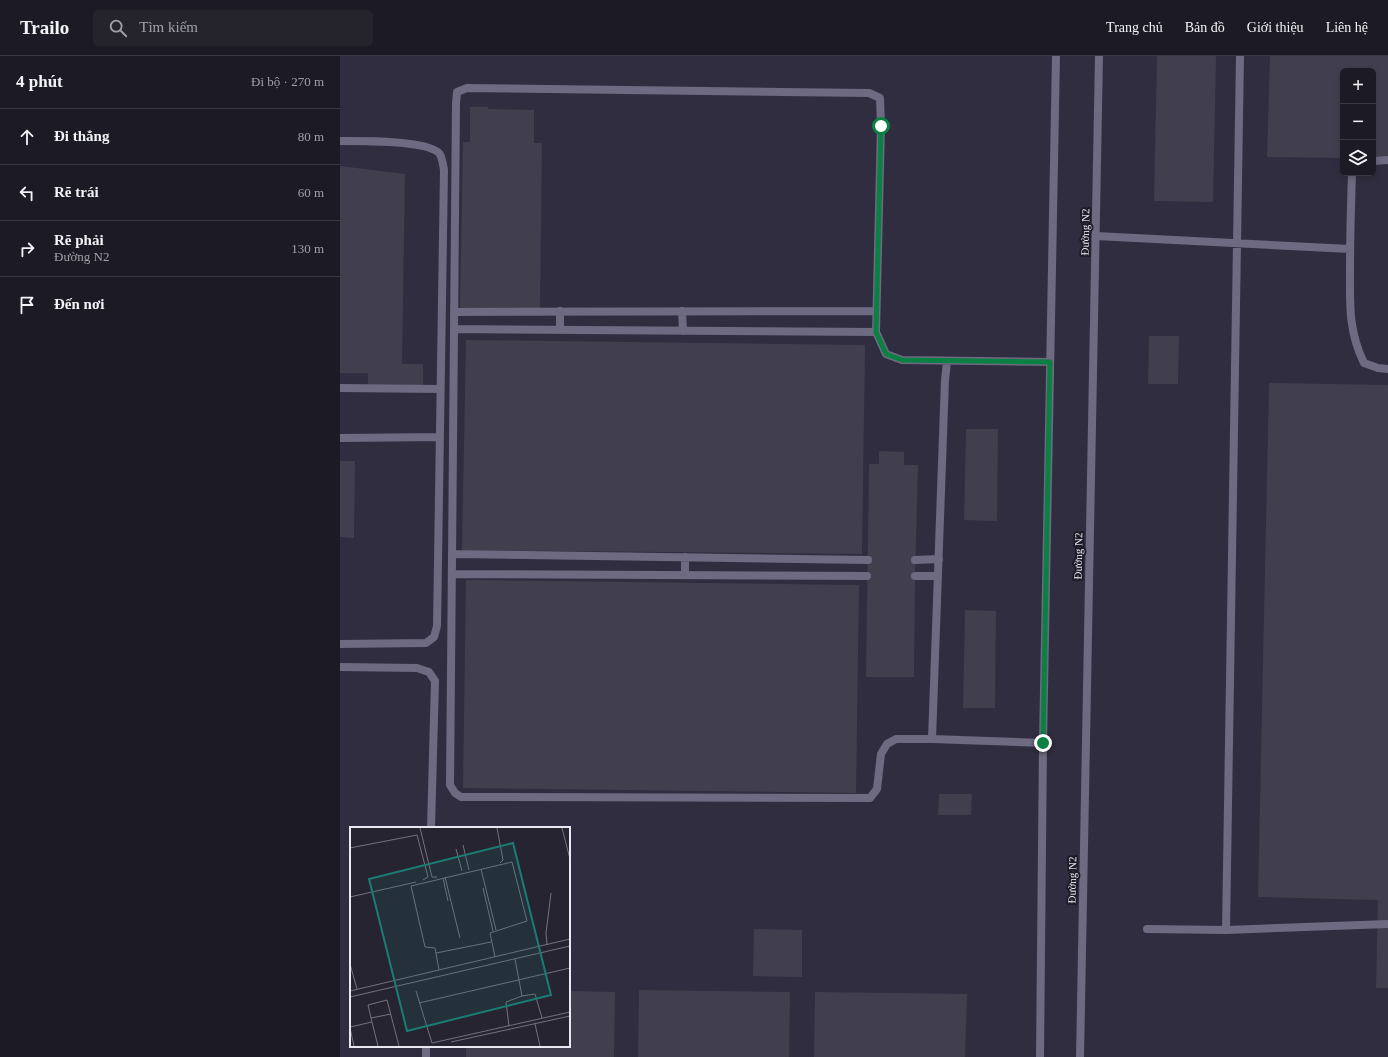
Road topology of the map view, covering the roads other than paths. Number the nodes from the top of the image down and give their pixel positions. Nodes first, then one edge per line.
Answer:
1 (1056, 56) edge
2 (1099, 56) edge
3 (1240, 56) edge
4 (340, 141) edge
5 (1388, 160) edge
6 (1376, 161) edge
7 (1352, 176) edge
8 (1096, 236) junction
9 (1237, 243) junction
10 (1350, 249) junction
11 (560, 311) junction
12 (682, 311) junction
13 (876, 311) junction
14 (454, 312) junction
15 (454, 329) junction
16 (560, 329) junction
17 (683, 330) junction
18 (876, 332) junction
19 (947, 362) junction
20 (1050, 362) junction
21 (1388, 369) edge
22 (340, 388) edge
23 (440, 389) junction
24 (440, 437) junction
25 (340, 438) edge
26 (452, 554) junction
27 (685, 557) junction
28 (938, 559) junction
29 (868, 560) dead end
30 (915, 560) dead end
31 (452, 574) junction
32 (685, 575) junction
33 (867, 576) dead end
34 (915, 576) dead end
35 (938, 576) junction
36 (340, 644) edge
37 (340, 667) edge
38 (932, 738) junction
39 (1043, 743) junction
40 (431, 827) edge
41 (1388, 924) edge
42 (1146, 928) dead end
43 (1226, 930) junction
44 (1040, 1057) edge
45 (1080, 1057) edge

1 - 20 street
2 - 8 street, Đường N2
3 - 9 street
4 - 23 street
5 - 6 street
7 - 10 street
8 - 9 street
8 - 45 street, Đường N2
9 - 10 street
9 - 43 street
10 - 21 street
11 - 12 street
11 - 14 street
11 - 16 street
12 - 13 street
12 - 17 street
13 - 14 street
13 - 18 street
14 - 15 street
15 - 16 street
15 - 26 street
16 - 17 street
17 - 18 street
18 - 19 street
19 - 20 street
19 - 28 street
20 - 39 street
22 - 23 street
23 - 24 street
24 - 25 street
24 - 36 street
26 - 27 street
26 - 31 street
27 - 29 street
27 - 32 street
28 - 30 street
28 - 35 street
31 - 32 street
31 - 38 street
32 - 33 street
34 - 35 street
35 - 38 street
37 - 40 street
38 - 39 street
39 - 44 street
41 - 43 street
42 - 43 street

